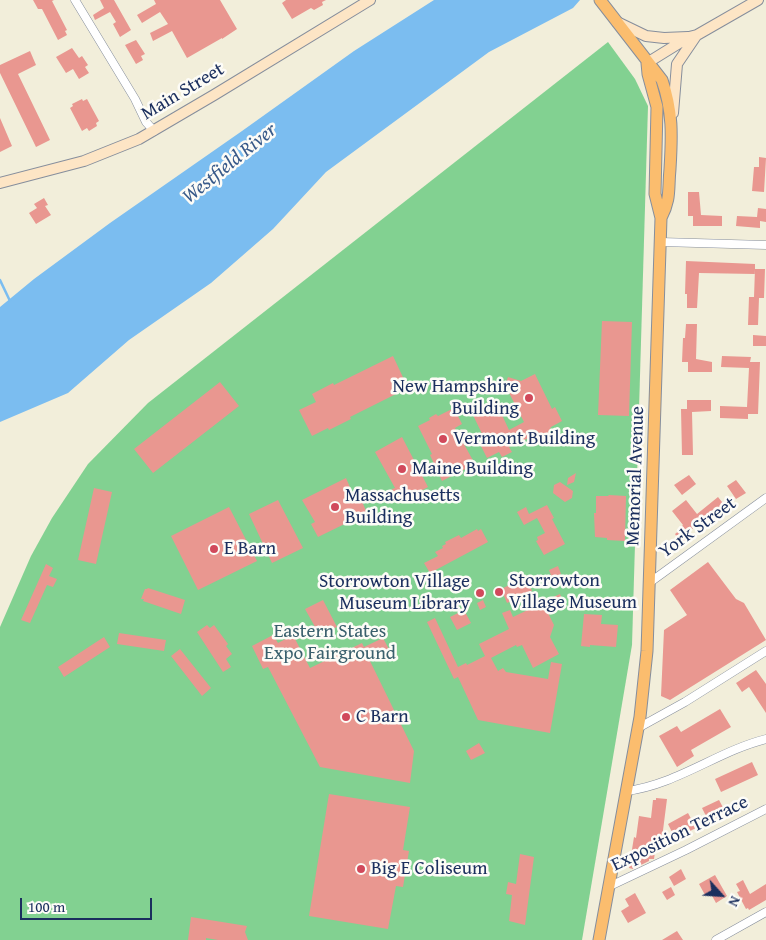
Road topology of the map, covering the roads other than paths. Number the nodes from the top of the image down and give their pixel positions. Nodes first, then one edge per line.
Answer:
1 (75, 0) edge
2 (370, 0) edge
3 (600, 0) edge
4 (758, 0) edge
5 (617, 22) junction
6 (693, 36) junction
7 (648, 63) junction
8 (154, 130) junction
9 (672, 134) junction
10 (0, 183) edge
11 (661, 218) junction
12 (661, 242) junction
13 (766, 245) edge
14 (766, 498) edge
15 (650, 583) junction
16 (766, 651) edge
17 (638, 728) junction
18 (766, 739) edge
19 (626, 791) junction
20 (766, 809) edge
21 (608, 887) junction
22 (766, 912) edge
23 (599, 940) edge
24 (716, 940) edge

1 - 8 street
2 - 8 main road, Main Street
3 - 5 main road, Memorial Avenue
4 - 6 main road
5 - 6 main road
5 - 7 main road, Memorial Avenue
6 - 7 main road
6 - 9 main road
7 - 9 main road, Memorial Avenue
7 - 11 main road, Memorial Avenue
8 - 10 main road, Main Street
9 - 11 main road, Memorial Avenue
11 - 12 main road, Memorial Avenue
12 - 13 street
12 - 15 main road, Memorial Avenue
14 - 15 street, York Street
15 - 17 main road, Memorial Avenue
16 - 17 street
17 - 19 main road, Memorial Avenue
18 - 19 street
19 - 21 main road, Memorial Avenue
20 - 21 street, Exposition Terrace
21 - 23 main road, Memorial Avenue
22 - 24 street

